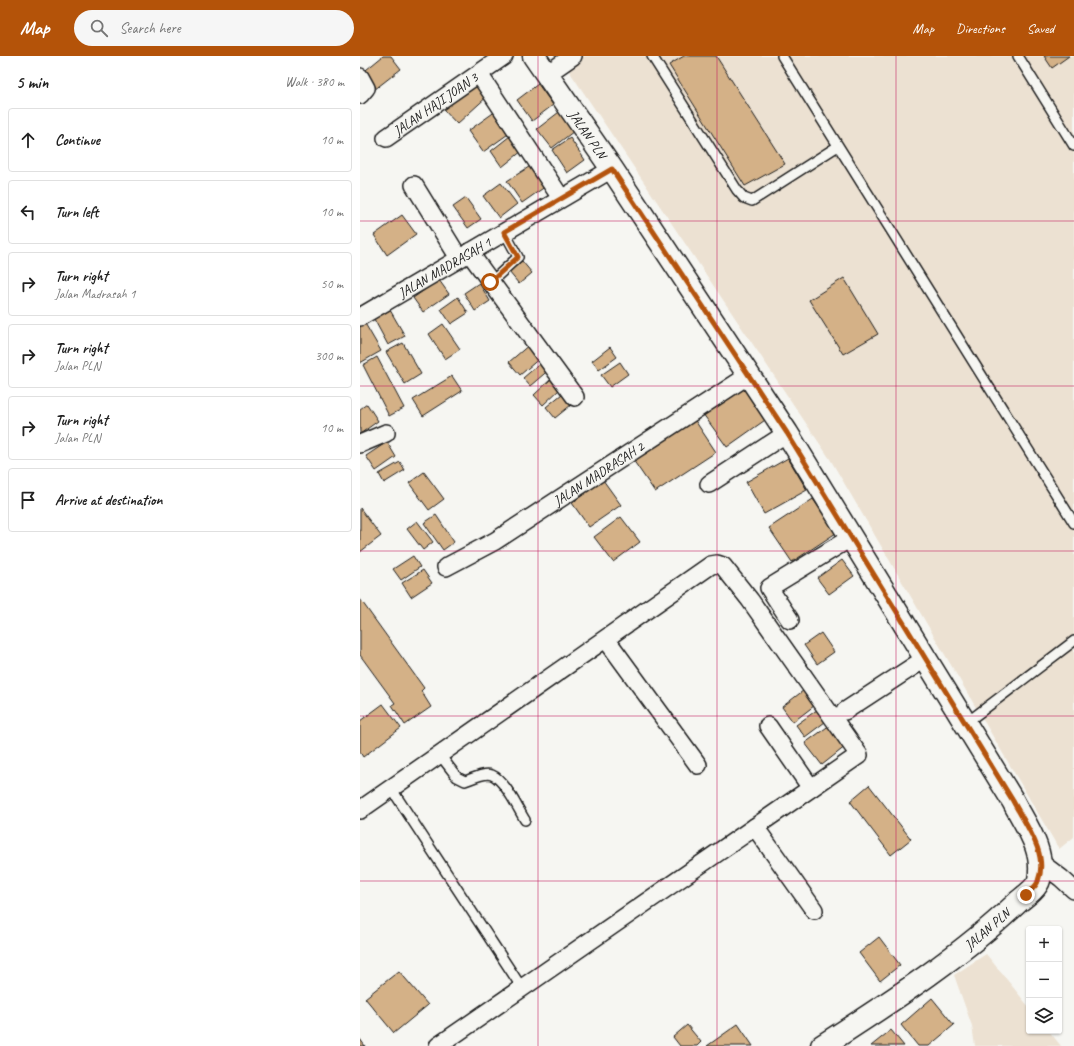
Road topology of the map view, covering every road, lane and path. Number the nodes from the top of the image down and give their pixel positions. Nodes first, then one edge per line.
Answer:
1 (504, 56) edge
2 (534, 56) edge
3 (573, 56) edge
4 (652, 56) edge
5 (782, 56) edge
6 (1018, 56) edge
7 (479, 74) junction
8 (547, 74) junction
9 (360, 77) edge
10 (360, 95) edge
11 (386, 138) dead end
12 (838, 146) junction
13 (1074, 146) edge
14 (612, 169) junction
15 (414, 185) dead end
16 (561, 198) junction
17 (504, 232) junction
18 (464, 255) junction
19 (490, 282) junction
20 (360, 317) edge
21 (749, 376) junction
22 (574, 397) dead end
23 (386, 433) dead end
24 (787, 433) junction
25 (360, 444) edge
26 (709, 484) dead end
27 (1074, 523) edge
28 (852, 537) junction
29 (446, 567) dead end
30 (790, 620) dead end
31 (606, 639) junction
32 (1074, 641) edge
33 (926, 658) junction
34 (845, 711) dead end
35 (966, 723) junction
36 (768, 726) dead end
37 (440, 755) junction
38 (698, 765) dead end
39 (391, 788) junction
40 (811, 788) junction
41 (360, 810) edge
42 (525, 820) dead end
43 (755, 827) junction
44 (1041, 864) junction
45 (1074, 890) edge
46 (814, 910) dead end
47 (522, 988) junction
48 (438, 1046) edge
49 (822, 1046) edge

1 - 7 street, JALAN HAJI JOAN 3
2 - 8 street, JALAN PLN
3 - 8 street
4 - 12 lane
5 - 12 lane
6 - 13 lane
7 - 11 street, JALAN HAJI JOAN 3
7 - 16 street
8 - 14 street, JALAN PLN
9 - 10 street
12 - 27 lane
14 - 16 street, JALAN MADRASAH 1
14 - 21 street, JALAN PLN
15 - 18 street
16 - 17 street, JALAN MADRASAH 1
17 - 18 street, JALAN MADRASAH 1
17 - 19 lane
18 - 19 street
18 - 20 street, JALAN MADRASAH 1
19 - 22 street
21 - 24 street, JALAN PLN
21 - 29 street, JALAN MADRASAH 2
23 - 25 street
24 - 26 street
24 - 28 street, JALAN PLN
28 - 30 street
28 - 33 street, JALAN PLN
31 - 37 street
31 - 38 street
31 - 40 street
32 - 35 lane
33 - 34 street
33 - 35 street, JALAN PLN
35 - 44 street, JALAN PLN
36 - 40 street
37 - 39 street
37 - 42 lane
39 - 41 street
39 - 47 lane
40 - 43 street
43 - 46 street
43 - 47 street
44 - 45 street
44 - 49 street, JALAN PLN
47 - 48 street

